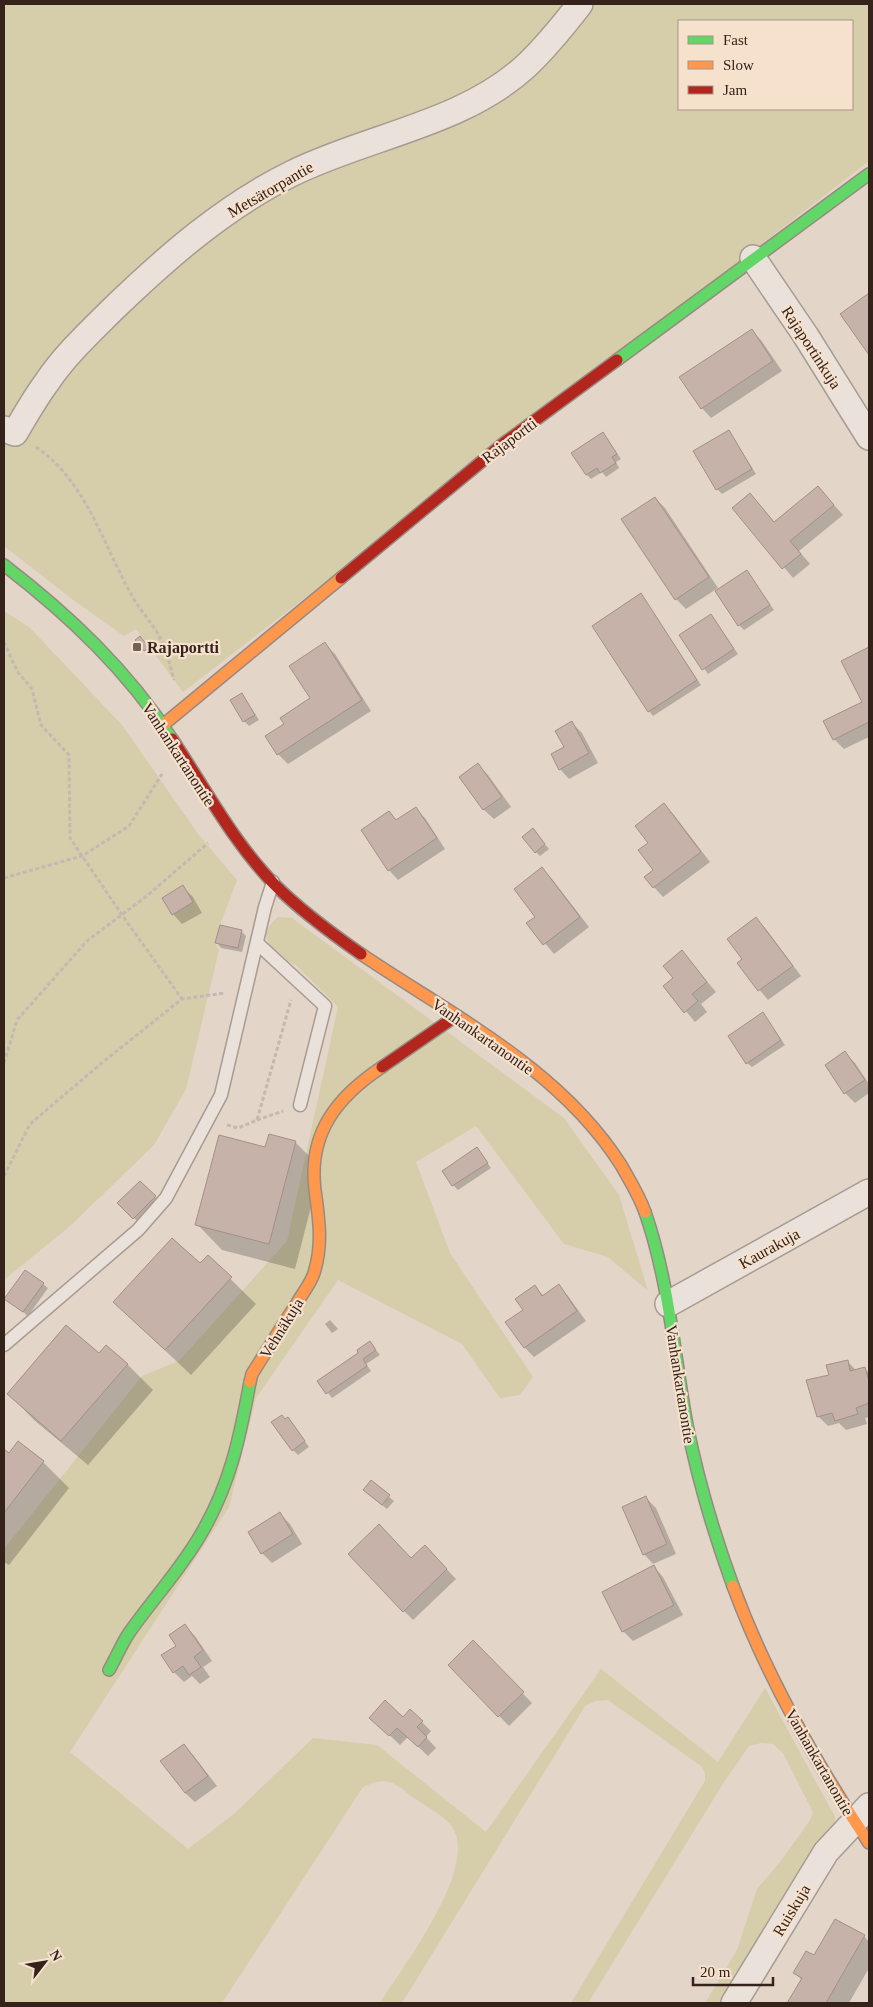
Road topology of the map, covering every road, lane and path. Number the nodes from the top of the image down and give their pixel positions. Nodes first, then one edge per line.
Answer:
1 (580, 4) edge
2 (869, 174) edge
3 (753, 258) junction
4 (9, 431) edge
5 (869, 436) edge
6 (4, 565) edge
7 (4, 642) edge
8 (181, 710) junction
9 (163, 725) junction
10 (161, 774) dead end
11 (210, 842) dead end
12 (82, 856) junction
13 (4, 878) edge
14 (273, 882) junction
15 (122, 915) junction
16 (257, 943) junction
17 (296, 980) junction
18 (246, 990) junction
19 (182, 999) junction
20 (456, 1016) junction
21 (4, 1063) edge
22 (300, 1105) joint
23 (208, 1120) junction
24 (257, 1120) junction
25 (4, 1176) edge
26 (869, 1192) edge
27 (668, 1304) junction
28 (4, 1344) edge
29 (109, 1670) dead end
30 (862, 1814) edge
31 (869, 1843) edge
32 (734, 2003) edge

1 - 4 street, Metsätorpantie
2 - 3 street, Rajaportti
3 - 5 street, Rajaportinkuja
3 - 8 street, Rajaportti
4 - 8 path
6 - 9 street, Vanhankartanontie
7 - 12 path
8 - 9 street, Rajaportti
9 - 14 street, Vanhankartanontie
10 - 12 path
11 - 15 path
12 - 13 path
12 - 15 path
14 - 16 lane
14 - 20 street, Vanhankartanontie
15 - 19 path
15 - 21 path
16 - 17 lane
16 - 18 lane
17 - 22 lane
17 - 24 path
18 - 19 path
18 - 23 lane
19 - 25 path
20 - 27 street, Vanhankartanontie
20 - 29 street, Vehnäkuja
22 - 24 path
23 - 24 path
23 - 28 lane
26 - 27 street, Kaurakuja
27 - 30 street, Vanhankartanontie
30 - 31 street, Vanhankartanontie
30 - 32 street, Ruiskuja

